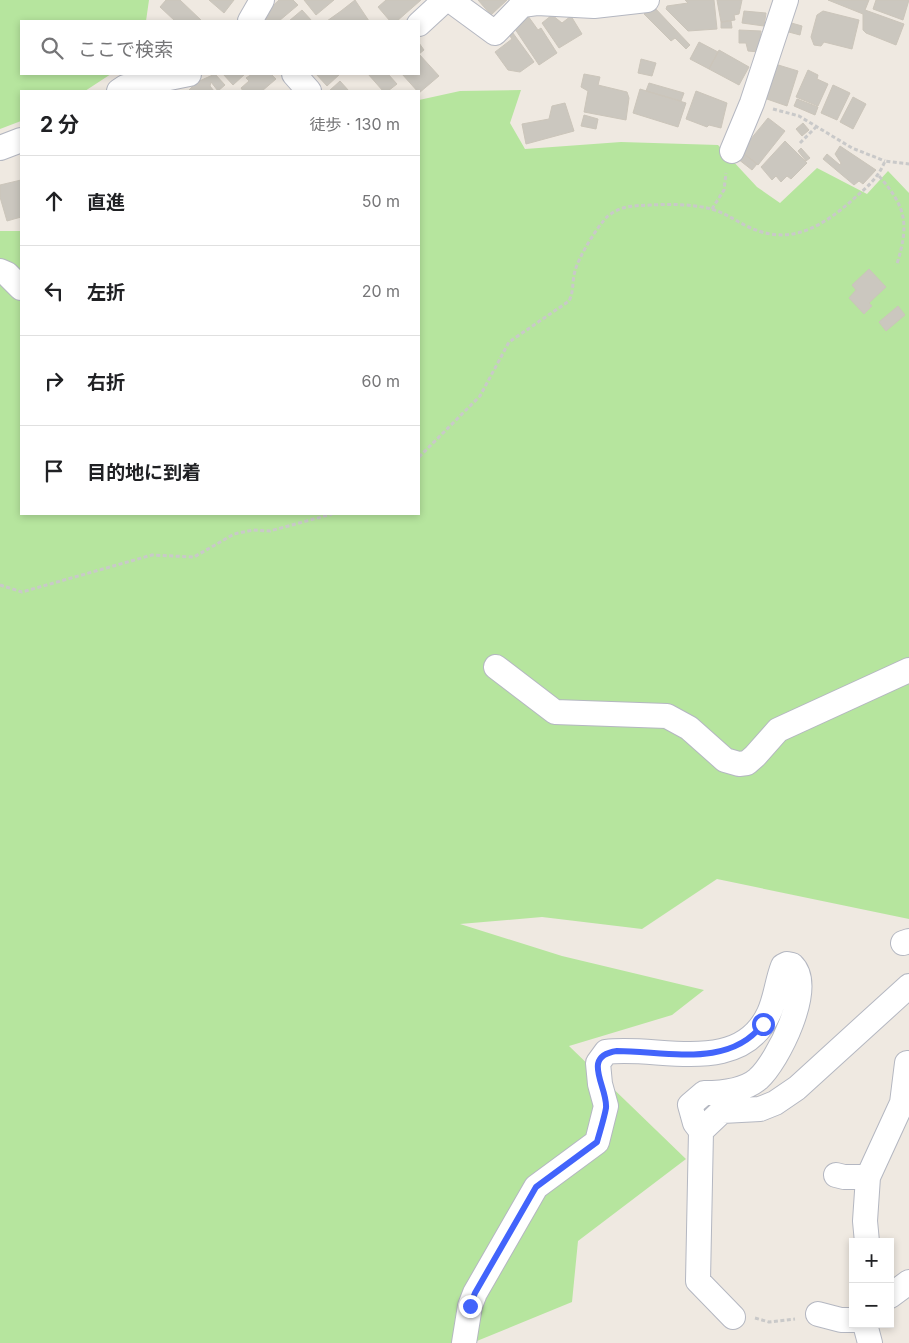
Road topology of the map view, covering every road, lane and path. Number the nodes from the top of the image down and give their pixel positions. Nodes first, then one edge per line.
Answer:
1 (262, 0) edge
2 (445, 0) edge
3 (450, 0) edge
4 (647, 0) edge
5 (786, 0) edge
6 (583, 3) edge
7 (251, 20) edge
8 (420, 23) edge
9 (184, 75) edge
10 (295, 75) edge
11 (120, 90) edge
12 (308, 90) edge
13 (752, 103) junction
14 (818, 126) junction
15 (20, 140) edge
16 (800, 143) dead end
17 (0, 148) edge
18 (732, 151) joint
19 (885, 161) junction
20 (909, 164) edge
21 (879, 176) junction
22 (712, 209) junction
23 (897, 264) dead end
24 (0, 271) edge
25 (20, 287) edge
26 (420, 456) edge
27 (328, 515) edge
28 (0, 585) edge
29 (496, 667) dead end
30 (909, 670) edge
31 (909, 986) edge
32 (907, 1063) dead end
33 (701, 1131) junction
34 (836, 1174) dead end
35 (868, 1178) junction
36 (867, 1238) edge
37 (909, 1282) edge
38 (894, 1293) edge
39 (728, 1311) joint
40 (818, 1314) joint
41 (849, 1320) edge
42 (866, 1328) edge
43 (464, 1343) edge
44 (870, 1343) edge

1 - 7 street
2 - 8 street
3 - 6 street
4 - 6 street
5 - 13 street
9 - 11 street
10 - 12 street
13 - 14 path
13 - 18 street
14 - 16 path
14 - 19 path
15 - 17 street
18 - 22 path
19 - 20 path
19 - 21 path
21 - 22 path
21 - 23 path
22 - 26 path
24 - 25 street
27 - 28 path
29 - 30 street
31 - 33 street
32 - 35 street
33 - 39 street
33 - 43 street
34 - 35 street
35 - 36 street
37 - 38 street
39 - 40 path
40 - 41 street
42 - 44 street

